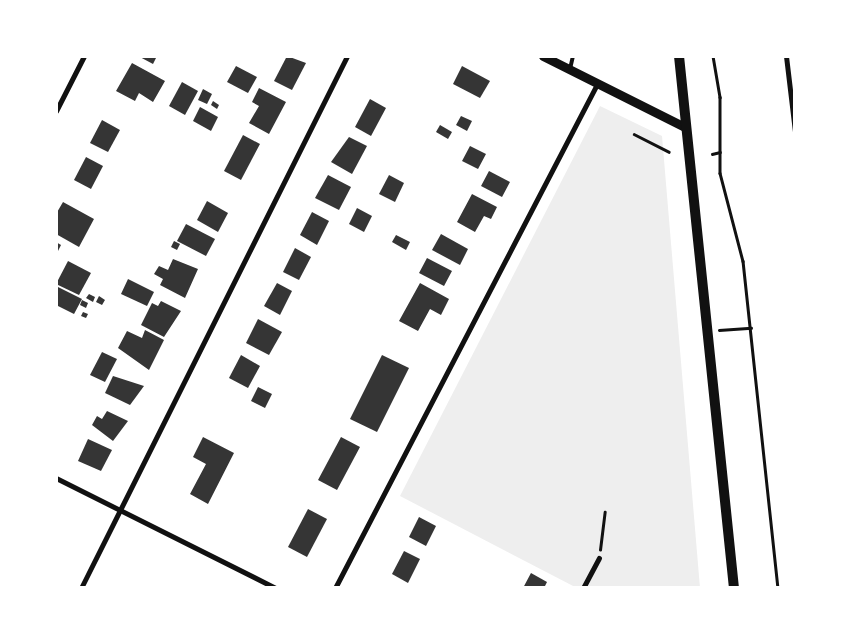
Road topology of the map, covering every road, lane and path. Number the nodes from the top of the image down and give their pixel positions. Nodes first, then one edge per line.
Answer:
1 (84, 56) edge
2 (347, 56) edge
3 (543, 56) edge
4 (573, 56) edge
5 (679, 56) edge
6 (713, 56) edge
7 (786, 56) edge
8 (570, 69) junction
9 (597, 84) junction
10 (56, 111) edge
11 (685, 127) junction
12 (795, 132) edge
13 (634, 134) dead end
14 (670, 152) dead end
15 (720, 152) junction
16 (712, 154) dead end
17 (751, 328) junction
18 (731, 329) dead end
19 (56, 478) edge
20 (120, 510) junction
21 (605, 512) dead end
22 (599, 558) joint
23 (81, 588) edge
24 (276, 588) edge
25 (336, 588) edge
26 (583, 588) edge
27 (734, 588) edge
28 (778, 588) edge

1 - 10 street
2 - 20 street
3 - 8 street
4 - 8 lane
5 - 11 main road
6 - 15 path
7 - 12 street
8 - 9 street
9 - 11 street
9 - 25 street
11 - 27 main road
13 - 14 path
15 - 16 path
15 - 17 path
17 - 18 path
17 - 28 path
19 - 20 street
20 - 23 street
20 - 24 street
21 - 22 path
22 - 26 street

